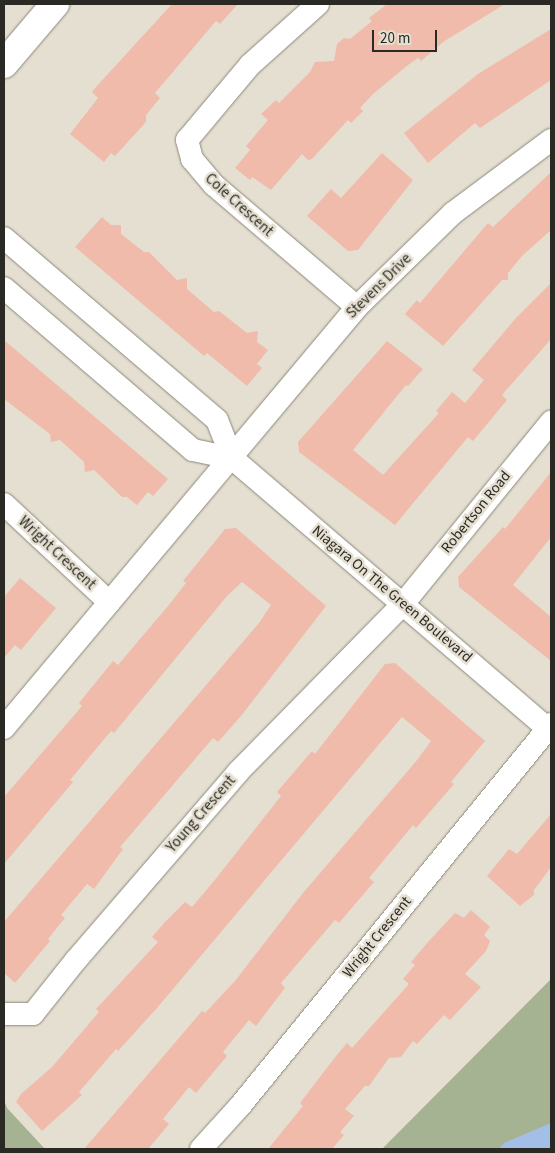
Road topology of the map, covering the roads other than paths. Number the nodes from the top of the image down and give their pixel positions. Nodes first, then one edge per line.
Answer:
1 (55, 4) edge
2 (318, 4) edge
3 (4, 64) edge
4 (551, 140) edge
5 (4, 238) edge
6 (4, 288) edge
7 (357, 307) junction
8 (551, 422) edge
9 (232, 458) junction
10 (4, 504) edge
11 (110, 602) junction
12 (403, 604) junction
13 (550, 727) edge
14 (4, 728) edge
15 (4, 1014) edge
16 (201, 1149) edge

1 - 3 main road
2 - 7 street, Cole Crescent
4 - 7 street, Stevens Drive
5 - 9 street, Niagara On The Green Boulevard
6 - 9 street, Niagara On The Green Boulevard
7 - 9 street, Stevens Drive
8 - 12 street, Robertson Road
9 - 11 street
9 - 12 street, Niagara On The Green Boulevard
10 - 11 street, Wright Crescent
11 - 14 street
12 - 13 street, Niagara On The Green Boulevard
12 - 15 street, Young Crescent
13 - 16 street, Wright Crescent

